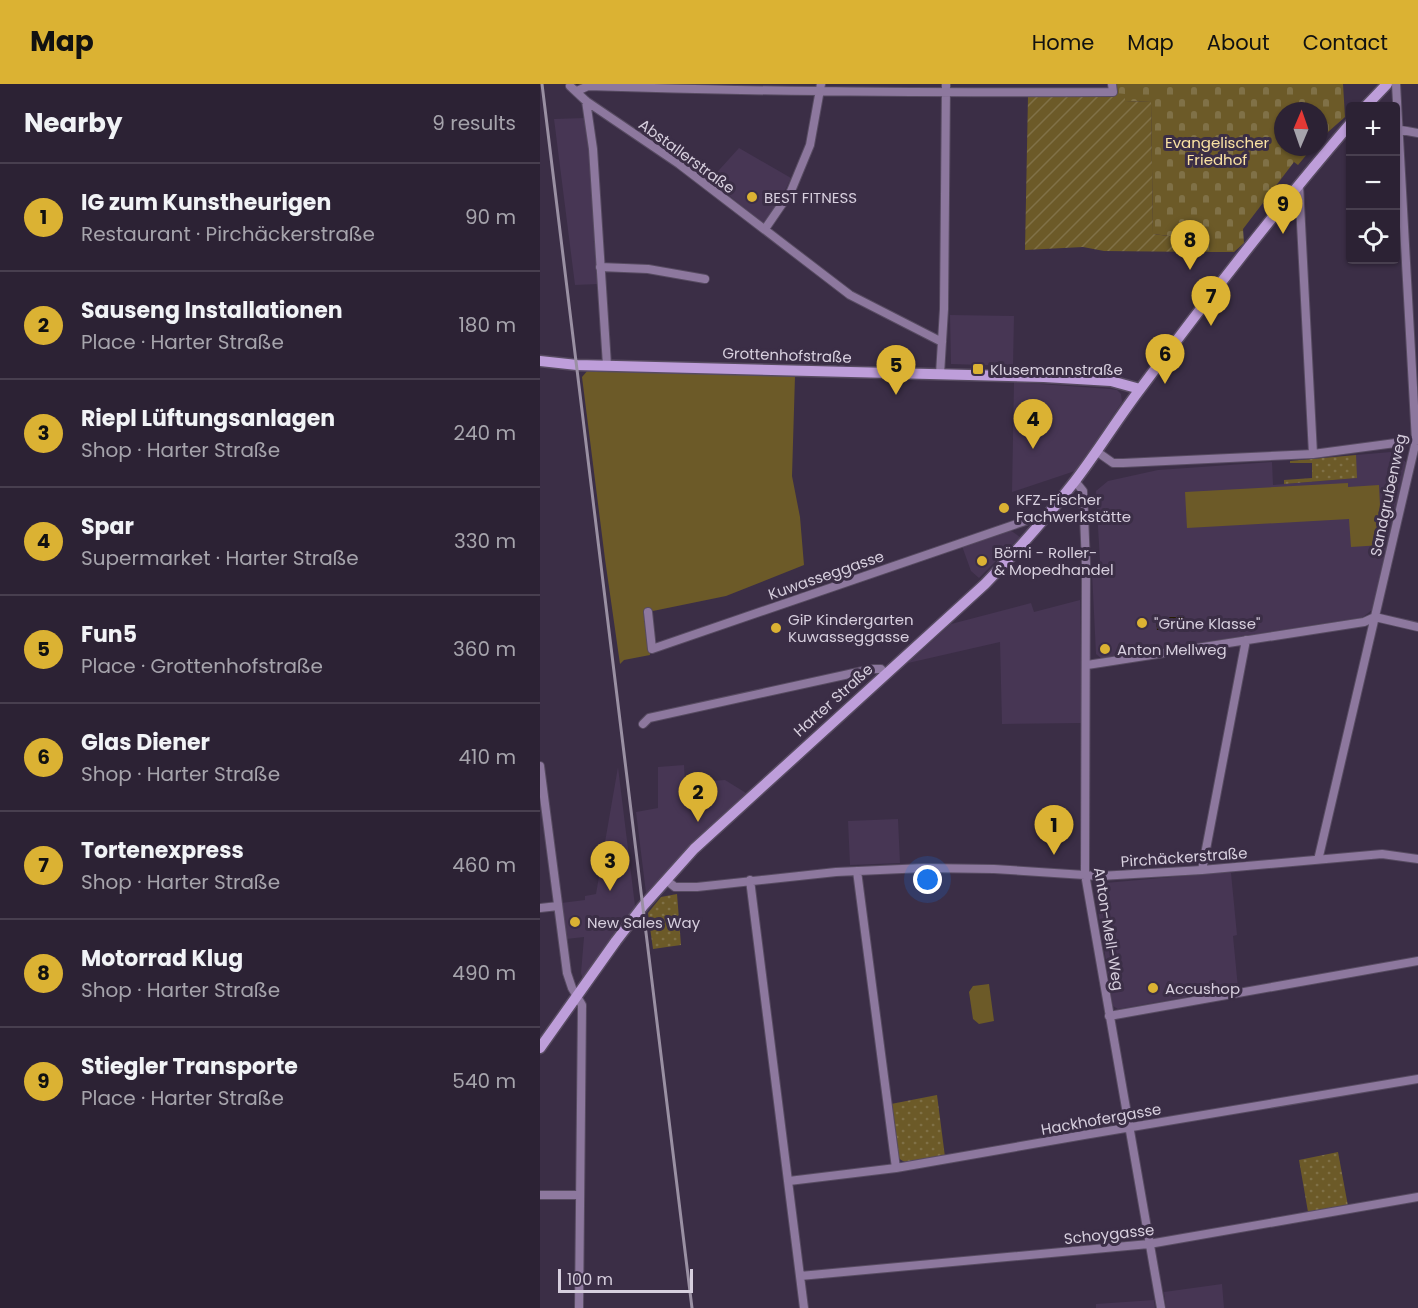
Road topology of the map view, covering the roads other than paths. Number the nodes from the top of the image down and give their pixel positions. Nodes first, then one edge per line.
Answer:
1 (1387, 84) edge
2 (1396, 84) edge
3 (821, 88) edge
4 (946, 88) edge
5 (1112, 88) edge
6 (586, 101) junction
7 (1370, 102) edge
8 (1396, 102) edge
9 (1346, 129) edge
10 (1400, 130) edge
11 (1418, 133) edge
12 (1399, 156) edge
13 (1299, 185) junction
14 (765, 229) junction
15 (600, 267) junction
16 (705, 279) dead end
17 (942, 342) junction
18 (540, 361) edge
19 (607, 365) junction
20 (940, 374) junction
21 (1140, 389) junction
22 (1417, 441) edge
23 (1096, 452) junction
24 (1313, 454) junction
25 (1075, 481) junction
26 (1044, 520) junction
27 (648, 612) dead end
28 (1375, 617) junction
29 (1418, 627) edge
30 (1246, 640) junction
31 (1087, 665) junction
32 (885, 673) junction
33 (643, 724) dead end
34 (540, 766) edge
35 (543, 813) edge
36 (1418, 859) edge
37 (1320, 860) junction
38 (1202, 870) junction
39 (857, 871) junction
40 (1085, 874) junction
41 (666, 880) junction
42 (750, 880) junction
43 (558, 906) junction
44 (540, 908) edge
45 (1418, 961) edge
46 (577, 996) junction
47 (1109, 1016) junction
48 (540, 1048) edge
49 (1418, 1079) edge
50 (1129, 1128) junction
51 (896, 1168) junction
52 (789, 1181) junction
53 (540, 1195) edge
54 (580, 1195) junction
55 (1418, 1197) edge
56 (1149, 1244) junction
57 (800, 1276) junction
58 (579, 1308) edge
59 (804, 1308) edge
60 (1161, 1308) edge

1 - 7 main road
2 - 8 street, Sandgrubenweg
3 - 4 street
3 - 6 street, Abstallerstraße
3 - 14 street
4 - 5 street
4 - 17 street
6 - 14 street, Abstallerstraße
6 - 15 street
9 - 13 main road, Harter Straße
10 - 11 street
12 - 22 street, Sandgrubenweg
13 - 21 main road, Harter Straße
13 - 24 street
14 - 17 street, Abstallerstraße
15 - 16 street
15 - 19 street
17 - 20 street
18 - 19 main road, Grottenhofstraße
19 - 20 main road, Grottenhofstraße
20 - 21 main road, Grottenhofstraße
21 - 23 main road, Harter Straße
22 - 24 street
22 - 28 street, Sandgrubenweg
23 - 24 street
23 - 25 main road, Harter Straße
25 - 26 main road, Harter Straße
25 - 31 street, Anton-Mell-Weg
26 - 27 street, Kuwasseggasse
26 - 32 main road, Harter Straße
28 - 29 street
28 - 30 street
28 - 37 street, Sandgrubenweg
30 - 31 street
30 - 38 street
31 - 40 street, Anton-Mell-Weg
32 - 33 street
32 - 41 main road, Harter Straße
34 - 35 street
35 - 43 street
36 - 37 street, Pirchäckerstraße
37 - 38 street, Pirchäckerstraße
38 - 40 street, Pirchäckerstraße
39 - 40 street, Pirchäckerstraße
39 - 42 street, Pirchäckerstraße
39 - 51 street
40 - 47 street, Anton-Mell-Weg
41 - 42 street, Pirchäckerstraße
41 - 46 main road, Harter Straße
42 - 52 street
43 - 44 street
43 - 46 street
45 - 47 street
46 - 48 main road, Harter Straße
46 - 54 street
47 - 50 street, Anton-Mell-Weg
49 - 50 street, Hackhofergasse
50 - 51 street, Hackhofergasse
50 - 56 street, Anton-Mell-Weg
51 - 52 street, Hackhofergasse
52 - 57 street
53 - 54 street
54 - 58 street
55 - 56 street, Schoygasse
56 - 57 street, Schoygasse
56 - 60 street, Anton-Mell-Weg
57 - 59 street

